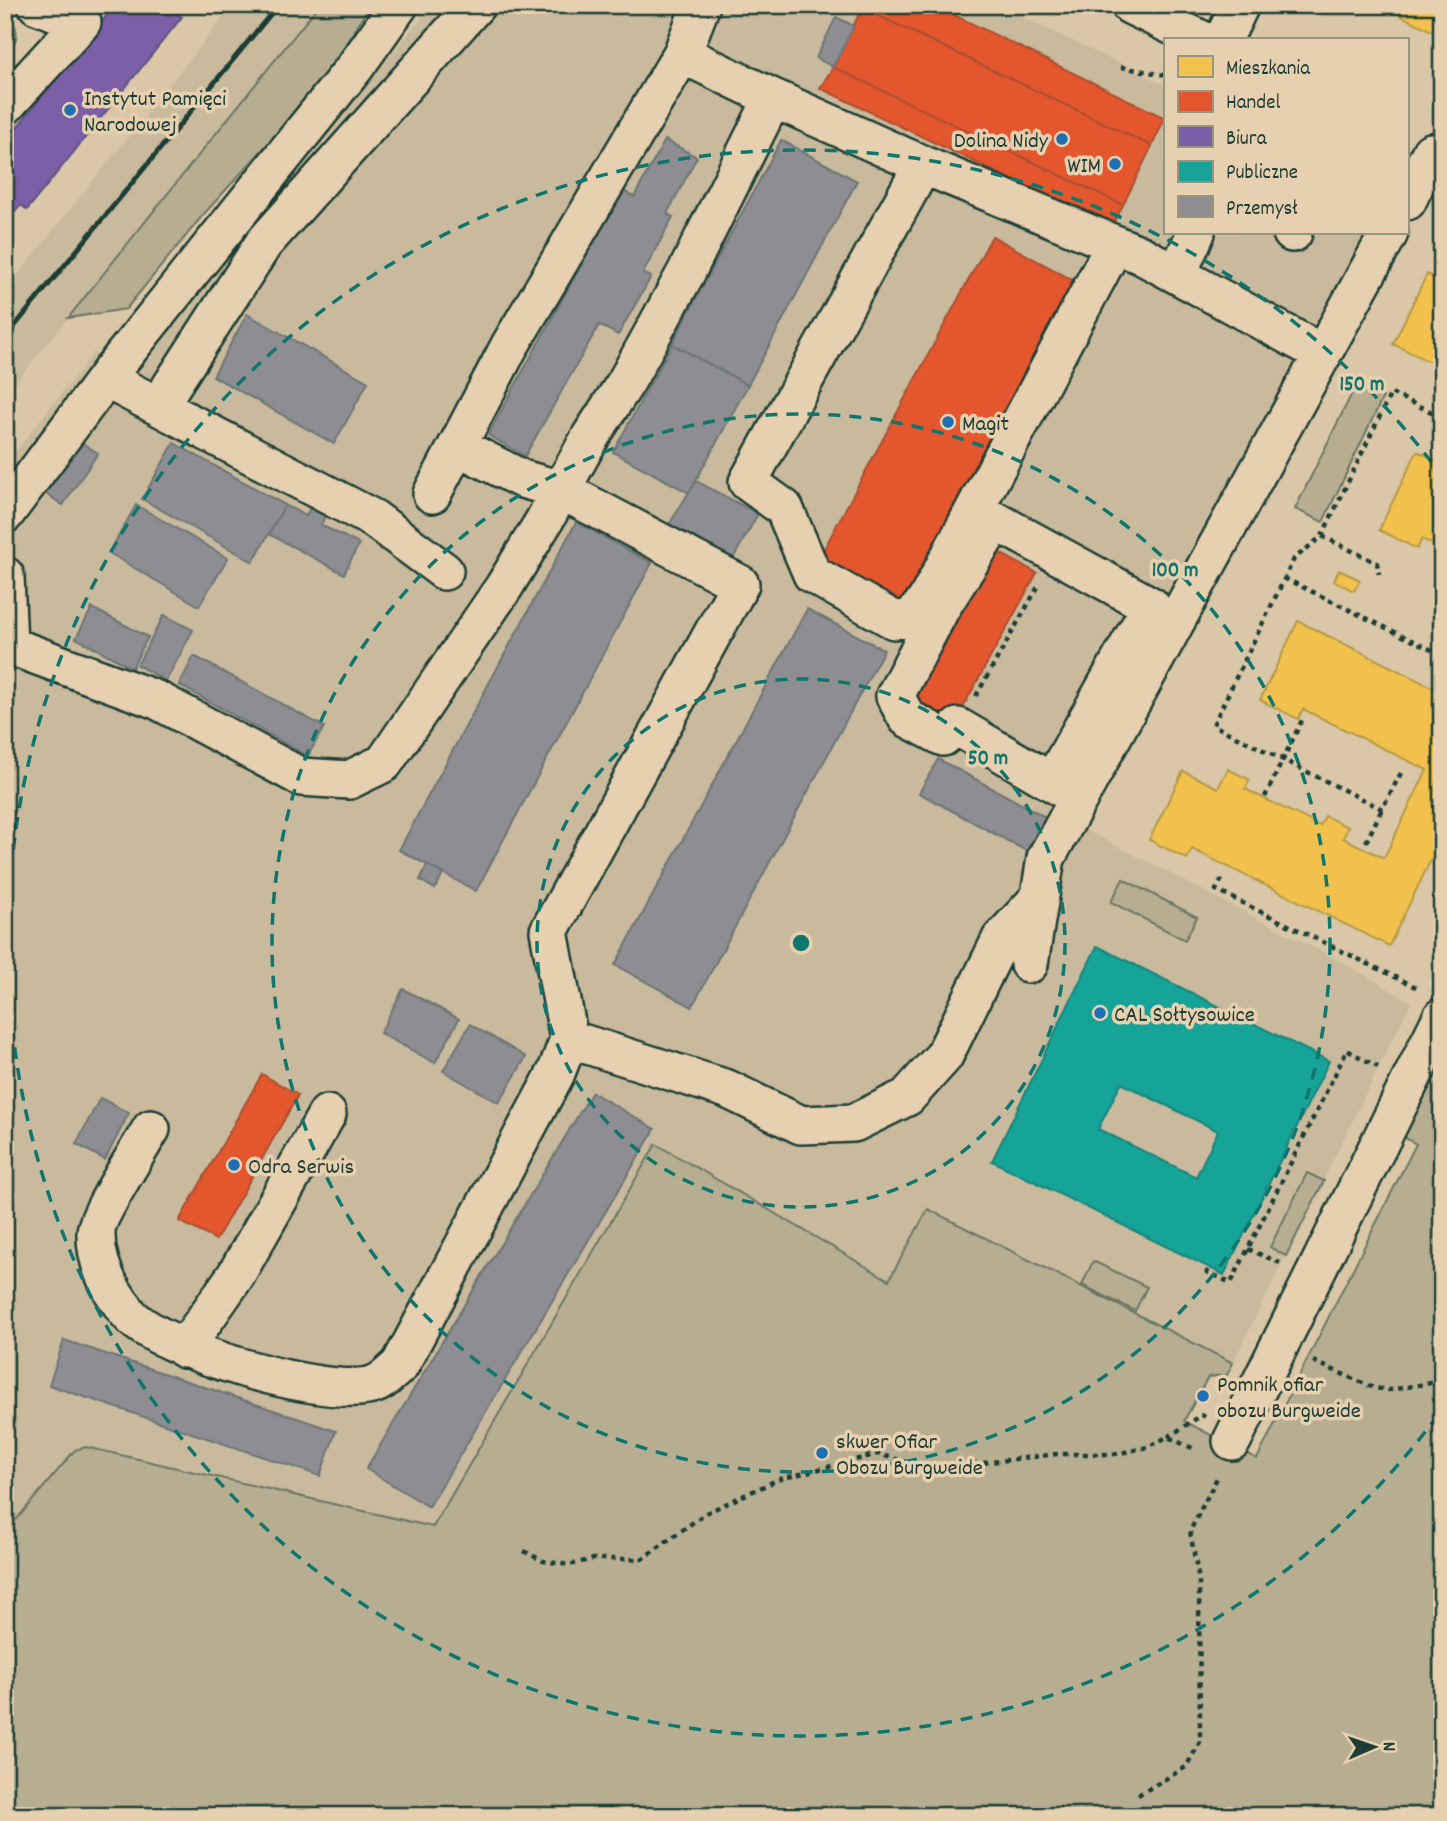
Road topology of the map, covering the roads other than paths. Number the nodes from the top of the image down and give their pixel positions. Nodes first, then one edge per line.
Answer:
1 (37, 5) edge
2 (399, 5) edge
3 (477, 5) edge
4 (701, 5) edge
5 (1130, 5) edge
6 (1240, 5) edge
7 (90, 14) edge
8 (1171, 14) edge
9 (1200, 38) edge
10 (1224, 38) edge
11 (682, 54) junction
12 (8, 99) edge
13 (773, 99) junction
14 (1426, 150) edge
15 (923, 165) junction
16 (1408, 198) edge
17 (1196, 234) edge
18 (1389, 234) edge
19 (1115, 244) junction
20 (1177, 274) junction
21 (1323, 354) junction
22 (106, 379) junction
23 (170, 388) dead end
24 (457, 446) junction
25 (561, 490) junction
26 (432, 494) dead end
27 (5, 514) edge
28 (444, 571) dead end
29 (5, 576) edge
30 (7, 648) edge
31 (1066, 789) junction
32 (1040, 897) junction
33 (1029, 964) dead end
34 (1436, 1005) edge
35 (569, 1039) junction
36 (327, 1114) dead end
37 (151, 1129) dead end
38 (184, 1349) junction
39 (1222, 1440) road end

1 - 7 street
2 - 22 street
3 - 23 street
4 - 11 street
5 - 8 street
6 - 10 street
7 - 12 street
8 - 9 street
11 - 13 street
11 - 24 street
13 - 15 street
13 - 25 street
14 - 16 street
15 - 19 street
15 - 19 street
17 - 20 street
18 - 21 street
19 - 20 street
20 - 21 street
21 - 31 street
22 - 27 street
22 - 28 street
24 - 25 street
24 - 26 street
25 - 30 street
25 - 35 street
29 - 30 street
31 - 31 street
31 - 32 street
32 - 33 street
32 - 35 street
34 - 39 street
35 - 38 street
36 - 38 street
37 - 38 street

